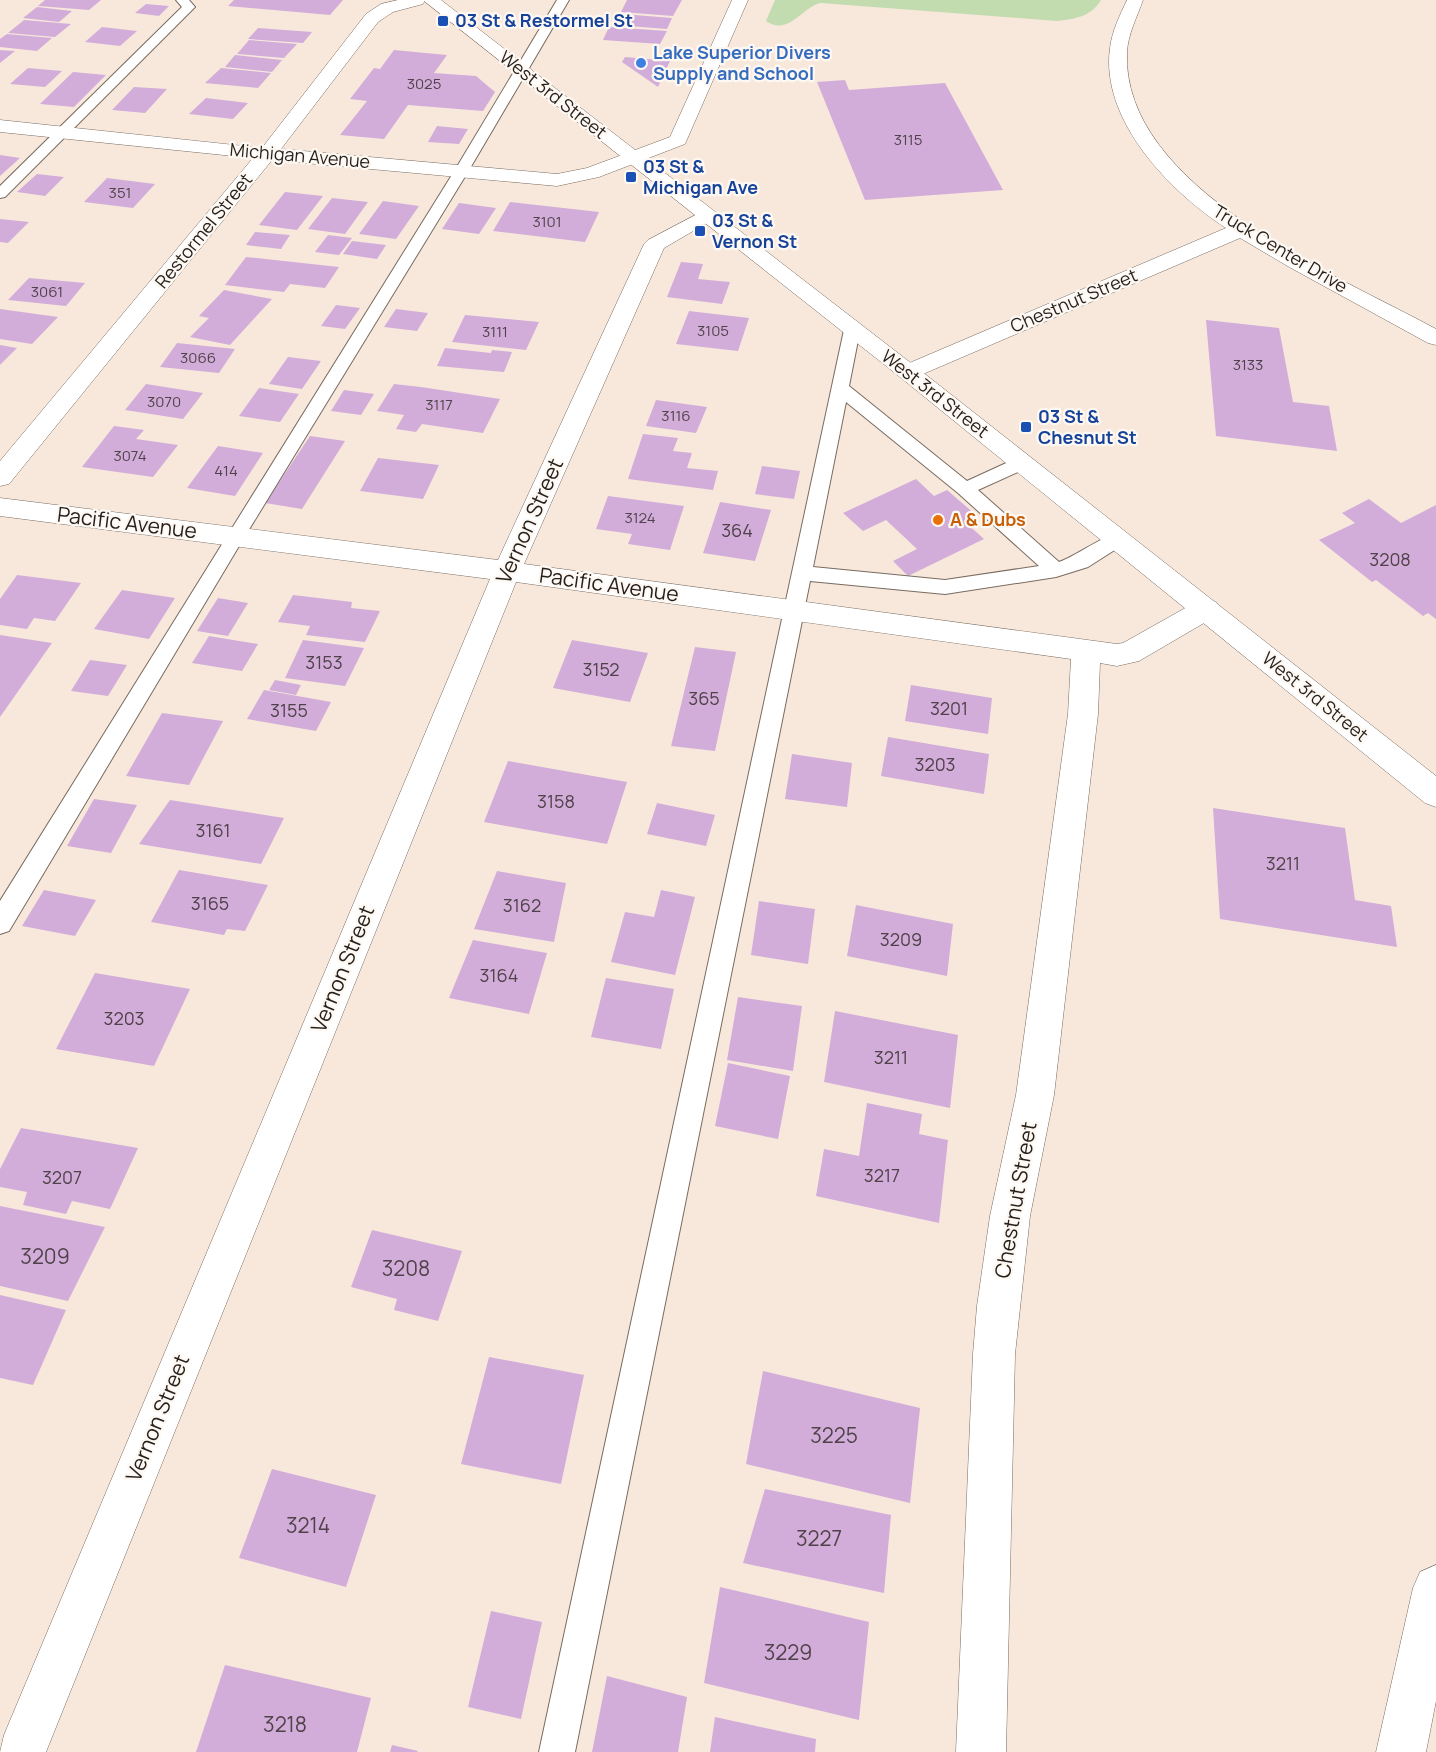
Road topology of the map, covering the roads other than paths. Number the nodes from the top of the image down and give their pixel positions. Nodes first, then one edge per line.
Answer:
1 (182, 0) edge
2 (417, 0) edge
3 (430, 0) edge
4 (563, 0) edge
5 (740, 0) edge
6 (1135, 0) edge
7 (521, 69) junction
8 (0, 126) edge
9 (62, 132) junction
10 (267, 154) junction
11 (633, 159) junction
12 (462, 171) junction
13 (0, 194) edge
14 (705, 216) junction
15 (1240, 230) junction
16 (852, 330) junction
17 (1436, 338) edge
18 (908, 372) junction
19 (840, 388) junction
20 (1022, 463) junction
21 (0, 478) edge
22 (965, 489) junction
23 (0, 507) edge
24 (235, 536) junction
25 (1117, 539) junction
26 (1056, 570) junction
27 (507, 572) junction
28 (801, 573) junction
29 (1206, 609) junction
30 (793, 610) junction
31 (1086, 652) junction
32 (1436, 794) edge
33 (0, 923) edge
34 (1436, 1588) edge
35 (21, 1752) edge
36 (557, 1752) edge
37 (981, 1752) edge
38 (1401, 1752) edge

1 - 9 lane
2 - 10 street, Restormel Street
3 - 7 street, West 3rd Street
4 - 7 lane
5 - 11 street
6 - 15 street, Truck Center Drive
7 - 11 street, West 3rd Street
7 - 12 lane
8 - 9 street, Michigan Avenue
9 - 10 street, Michigan Avenue
9 - 13 lane
10 - 12 street, Michigan Avenue
10 - 21 street, Restormel Street
11 - 12 street, Michigan Avenue
11 - 14 street, West 3rd Street
12 - 24 lane
14 - 16 street, West 3rd Street
14 - 27 street, Vernon Street
15 - 17 street, Truck Center Drive
15 - 18 street, Chestnut Street
16 - 18 street, West 3rd Street
16 - 19 lane
18 - 20 street, West 3rd Street
19 - 22 lane
19 - 28 lane
20 - 22 lane
20 - 25 street, West 3rd Street
22 - 26 lane
23 - 24 street, Pacific Avenue
24 - 27 street, Pacific Avenue
24 - 33 lane
25 - 26 lane
25 - 29 street, West 3rd Street
26 - 28 lane
27 - 30 street, Pacific Avenue
27 - 35 street, Vernon Street
28 - 30 lane
29 - 31 street, Pacific Avenue
29 - 32 street, West 3rd Street
30 - 31 street, Pacific Avenue
30 - 36 lane
31 - 37 street, Chestnut Street
34 - 38 street

